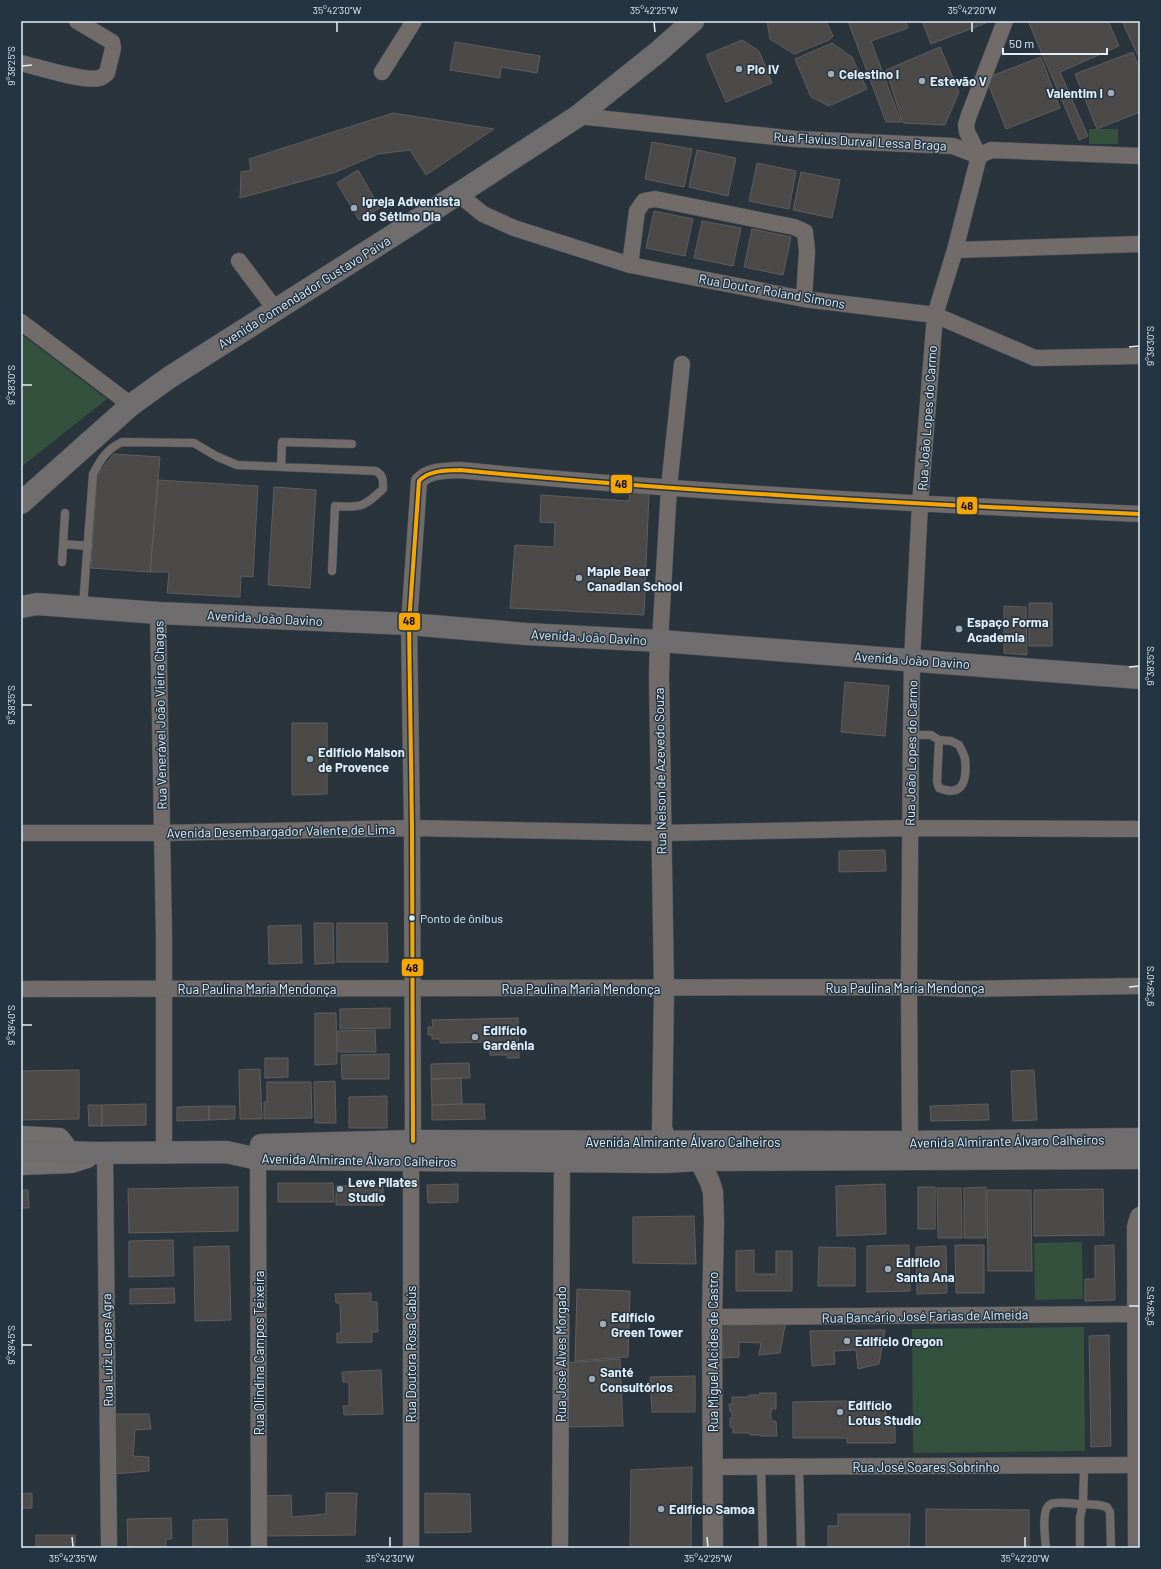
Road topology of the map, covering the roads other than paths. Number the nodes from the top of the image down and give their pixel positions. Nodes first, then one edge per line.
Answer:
1 (77, 21) edge
2 (414, 21) edge
3 (693, 21) edge
4 (1005, 21) edge
5 (21, 63) edge
6 (382, 72) dead end
7 (578, 116) junction
8 (979, 156) junction
9 (1140, 156) edge
10 (458, 194) junction
11 (1140, 244) edge
12 (955, 250) junction
13 (239, 261) dead end
14 (630, 265) junction
15 (804, 300) junction
16 (275, 309) junction
17 (935, 315) junction
18 (21, 322) edge
19 (1140, 356) edge
20 (682, 364) dead end
21 (130, 405) junction
22 (352, 444) dead end
23 (281, 466) junction
24 (669, 487) junction
25 (21, 503) edge
26 (920, 504) junction
27 (65, 514) dead end
28 (1140, 514) edge
29 (63, 544) junction
30 (88, 546) junction
31 (62, 562) dead end
32 (332, 571) dead end
33 (26, 602) edge
34 (83, 607) junction
35 (158, 613) junction
36 (409, 624) junction
37 (660, 641) junction
38 (912, 660) junction
39 (1140, 678) edge
40 (911, 735) junction
41 (939, 740) junction
42 (412, 828) junction
43 (910, 828) junction
44 (1140, 830) edge
45 (162, 832) junction
46 (21, 833) edge
47 (662, 833) junction
48 (1140, 986) edge
49 (909, 987) junction
50 (21, 989) edge
51 (164, 989) junction
52 (413, 989) junction
53 (664, 989) junction
54 (21, 1137) edge
55 (1140, 1139) edge
56 (667, 1142) junction
57 (910, 1142) junction
58 (21, 1151) edge
59 (412, 1151) junction
60 (226, 1152) junction
61 (70, 1153) junction
62 (101, 1153) junction
63 (164, 1153) junction
64 (1140, 1158) edge
65 (258, 1159) junction
66 (562, 1160) junction
67 (699, 1160) junction
68 (21, 1164) edge
69 (1140, 1217) edge
70 (1138, 1314) junction
71 (712, 1317) junction
72 (1138, 1465) junction
73 (1084, 1466) junction
74 (713, 1467) junction
75 (799, 1467) junction
76 (761, 1468) junction
77 (1083, 1504) junction
78 (110, 1548) edge
79 (259, 1548) edge
80 (411, 1548) edge
81 (560, 1548) edge
82 (713, 1548) edge
83 (763, 1548) edge
84 (801, 1548) edge
85 (1046, 1548) edge
86 (1080, 1548) edge
87 (1111, 1548) edge
88 (1138, 1548) edge

1 - 5 street
2 - 6 street
3 - 7 main road, Avenida Comendador Gustavo Paiva
4 - 8 street
7 - 8 street, Rua Flavius Durval Lessa Braga
7 - 10 main road, Avenida Comendador Gustavo Paiva
8 - 9 street
8 - 12 street, Rua João Lopes do Carmo
10 - 14 street, Rua Doutor Roland Simons
10 - 16 main road, Avenida Comendador Gustavo Paiva
11 - 12 street
12 - 17 street, Rua João Lopes do Carmo
13 - 16 street
14 - 15 street, Rua Doutor Roland Simons
14 - 15 street
15 - 17 street, Rua Doutor Roland Simons
16 - 21 main road, Avenida Comendador Gustavo Paiva
17 - 19 street, Rua Doutor Roland Simons
17 - 26 street, Rua João Lopes do Carmo
18 - 21 street
20 - 24 street, Rua Nelson de Azevedo Souza
21 - 25 main road, Avenida Comendador Gustavo Paiva
22 - 23 lane
23 - 30 lane
23 - 32 lane
24 - 26 street
24 - 36 street, Rua Doutora Rosa Cabús
24 - 37 street, Rua Nelson de Azevedo Souza
26 - 28 street
26 - 38 street, Rua João Lopes do Carmo
27 - 29 lane
29 - 30 lane
29 - 31 lane
30 - 34 lane
33 - 34 main road, Avenida João Davino
34 - 35 main road, Avenida João Davino
35 - 36 main road, Avenida João Davino
35 - 45 street, Rua Venerável João Vieira Chagas
36 - 37 main road, Avenida João Davino
36 - 42 street, Rua Doutora Rosa Cabús
37 - 38 main road, Avenida João Davino
37 - 47 street, Rua Nelson de Azevedo Souza
38 - 39 main road, Avenida João Davino
38 - 40 street, Rua João Lopes do Carmo
40 - 41 lane
40 - 43 street, Rua João Lopes do Carmo
41 - 41 lane
42 - 45 street, Avenida Desembargador Valente de Lima
42 - 47 street, Avenida Desembargador Valente de Lima
42 - 52 street, Rua Doutora Rosa Cabús
43 - 44 street, Avenida Desembargador Valente de Lima
43 - 47 street, Avenida Desembargador Valente de Lima
43 - 49 street, Rua João Lopes do Carmo
45 - 46 street, Avenida Desembargador Valente de Lima
45 - 51 street, Rua Venerável João Vieira Chagas
47 - 53 street, Rua Nelson de Azevedo Souza
48 - 49 street, Rua Paulina Maria Mendonça
49 - 53 street, Rua Paulina Maria Mendonça
49 - 57 street, Rua João Lopes do Carmo
50 - 51 street, Rua Paulina Maria Mendonça
51 - 52 street, Rua Paulina Maria Mendonça
51 - 63 street, Rua Venerável João Vieira Chagas
52 - 53 street, Rua Paulina Maria Mendonça
52 - 59 street, Rua Doutora Rosa Cabús
53 - 56 street, Rua Nelson de Azevedo Souza
54 - 61 main road
55 - 57 main road, Avenida Almirante Álvaro Calheiros
56 - 57 main road, Avenida Almirante Álvaro Calheiros
56 - 59 main road, Avenida Almirante Álvaro Calheiros
56 - 67 street
58 - 61 main road, Avenida Almirante Álvaro Calheiros
59 - 60 main road, Avenida Almirante Álvaro Calheiros
59 - 65 main road, Avenida Almirante Álvaro Calheiros
59 - 66 main road, Avenida Almirante Álvaro Calheiros
59 - 80 street, Rua Doutora Rosa Cabús
60 - 63 main road, Avenida Almirante Álvaro Calheiros
60 - 65 main road, Avenida Almirante Álvaro Calheiros
61 - 62 main road, Avenida Almirante Álvaro Calheiros
62 - 63 main road, Avenida Almirante Álvaro Calheiros
62 - 68 main road
62 - 78 street, Rua Luiz Lopes Agra
64 - 67 main road, Avenida Almirante Álvaro Calheiros
65 - 79 street, Rua Olindina Campos Teixeira
66 - 67 main road, Avenida Almirante Álvaro Calheiros
66 - 81 street, Rua José Alves Morgado
67 - 71 street, Rua Miguel Alcides de Castro
69 - 70 street
70 - 71 street, Rua Bancário José Farias de Almeida
70 - 72 street
71 - 74 street, Rua Miguel Alcides de Castro
72 - 73 street, Rua José Soares Sobrinho
72 - 88 street
73 - 75 street, Rua José Soares Sobrinho
73 - 77 lane
74 - 76 street, Rua José Soares Sobrinho
74 - 82 street, Rua Miguel Alcides de Castro
75 - 76 street, Rua José Soares Sobrinho
75 - 84 lane
76 - 83 lane
77 - 85 lane
77 - 86 lane
77 - 87 lane

